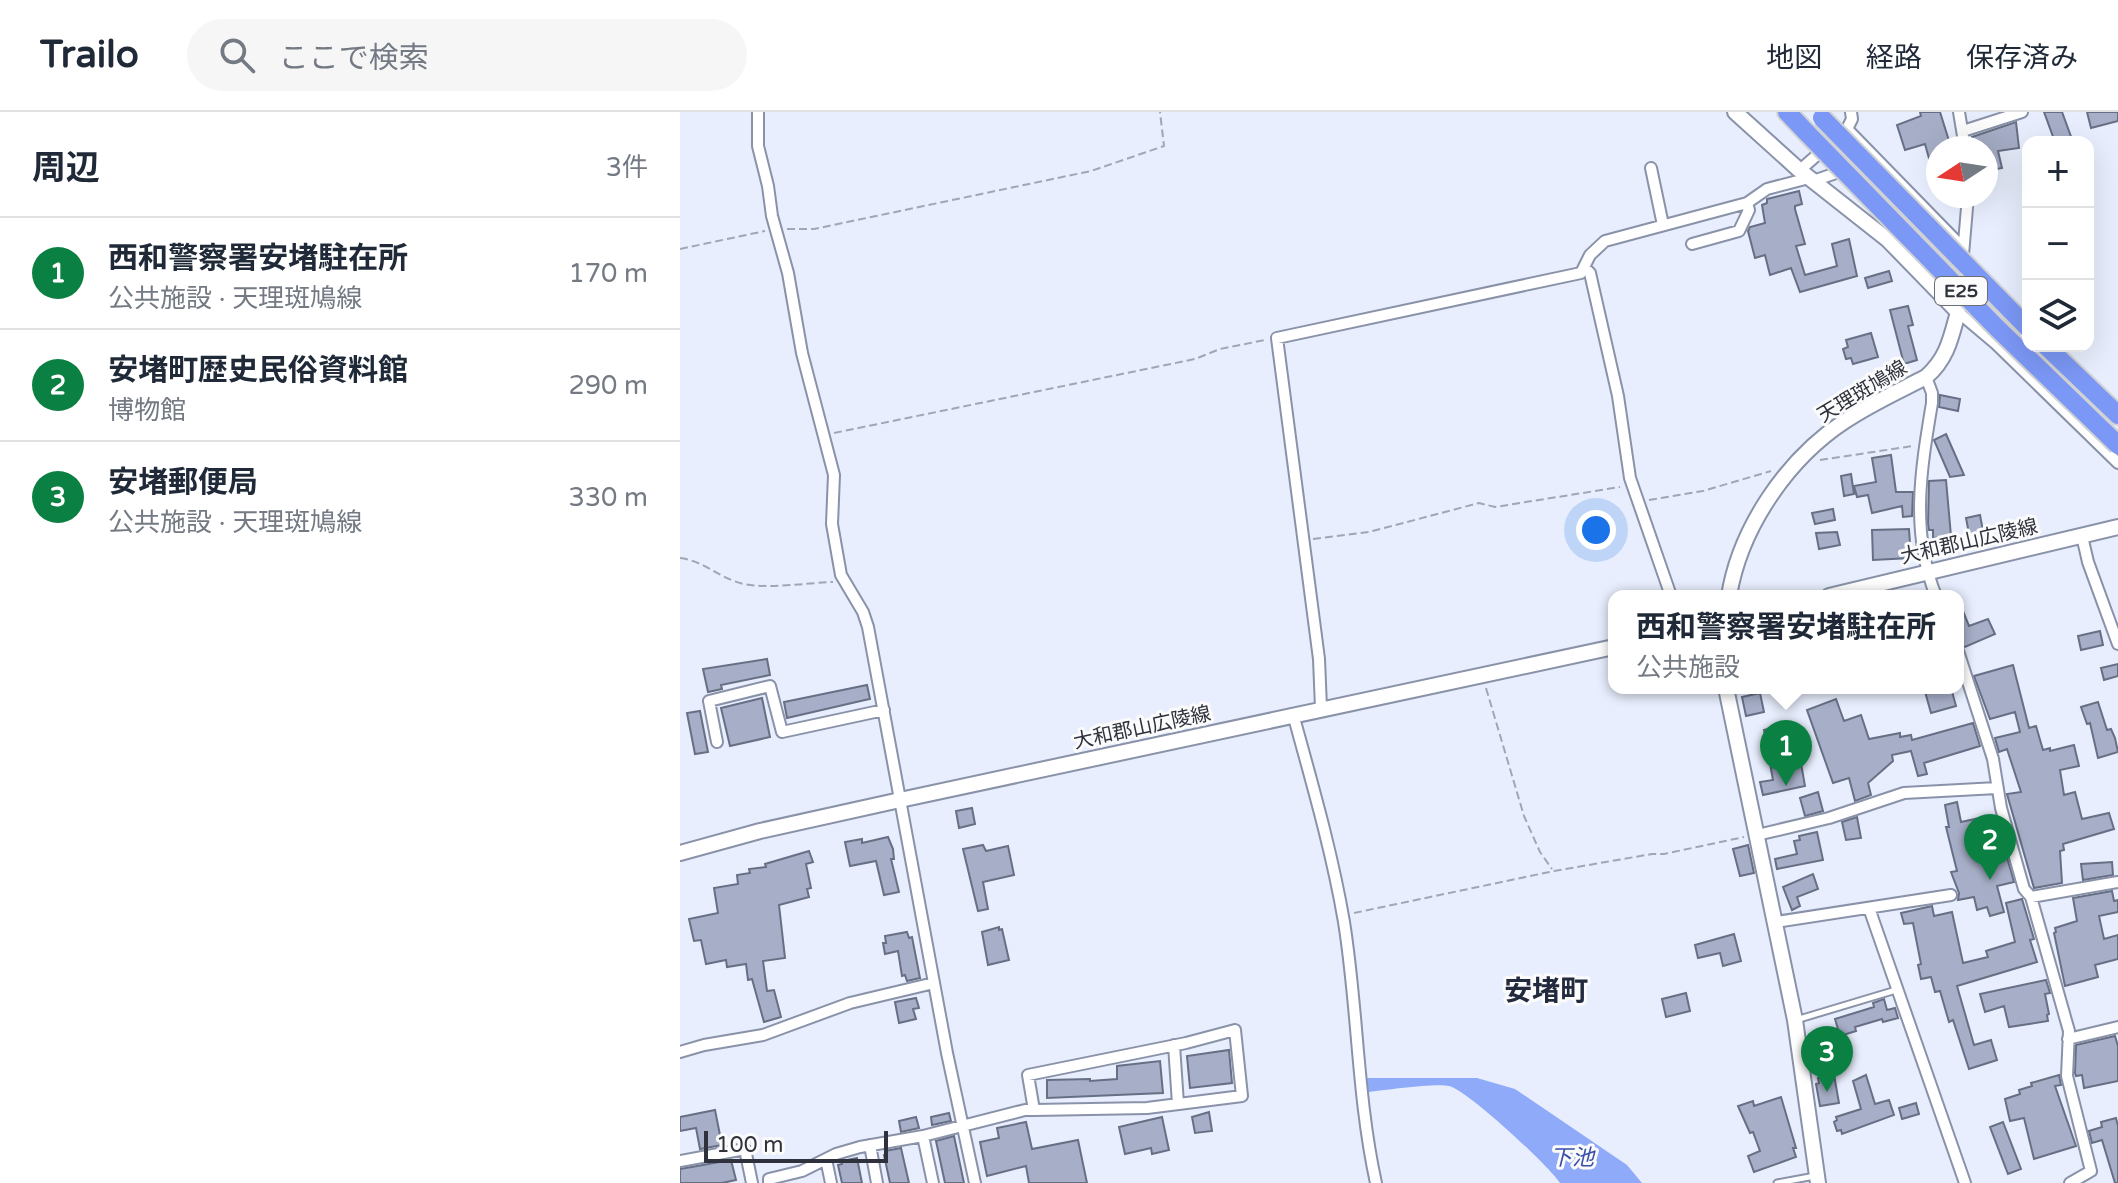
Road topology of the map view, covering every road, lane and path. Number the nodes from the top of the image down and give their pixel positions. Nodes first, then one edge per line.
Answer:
1 (758, 112) edge
2 (1160, 112) edge
3 (1735, 112) edge
4 (1787, 112) edge
5 (1851, 112) edge
6 (1959, 112) edge
7 (2022, 112) edge
8 (1819, 115) edge
9 (1847, 129) junction
10 (1963, 131) junction
11 (1964, 136) edge
12 (1876, 159) junction
13 (1651, 168) dead end
14 (1807, 177) junction
15 (1747, 203) junction
16 (1967, 208) edge
17 (1663, 225) junction
18 (776, 229) junction
19 (1692, 244) dead end
20 (1963, 248) junction
21 (680, 249) edge
22 (1584, 267) junction
23 (1958, 312) junction
24 (2022, 322) edge
25 (1277, 338) junction
26 (2052, 352) edge
27 (1926, 377) junction
28 (2118, 415) edge
29 (825, 435) junction
30 (2118, 445) edge
31 (2118, 463) edge
32 (1632, 484) junction
33 (2118, 527) edge
34 (2082, 536) junction
35 (1304, 540) junction
36 (680, 558) edge
37 (1927, 571) junction
38 (843, 582) junction
39 (1669, 590) edge
40 (1731, 590) edge
41 (1853, 590) edge
42 (1934, 590) edge
43 (2118, 644) edge
44 (1608, 648) edge
45 (1964, 670) edge
46 (1484, 675) junction
47 (1727, 694) edge
48 (1321, 708) junction
49 (884, 710) junction
50 (1293, 714) junction
51 (717, 742) dead end
52 (1997, 788) junction
53 (900, 800) junction
54 (1757, 835) junction
55 (680, 853) edge
56 (1554, 871) junction
57 (2118, 882) edge
58 (1951, 895) dead end
59 (2031, 897) junction
60 (1869, 908) junction
61 (1342, 915) junction
62 (1776, 922) junction
63 (934, 983) junction
64 (1896, 990) junction
65 (1795, 1020) junction
66 (2118, 1027) edge
67 (2068, 1039) junction
68 (1174, 1045) junction
69 (680, 1052) edge
70 (1178, 1104) junction
71 (1034, 1110) junction
72 (964, 1126) junction
73 (923, 1136) junction
74 (870, 1145) junction
75 (826, 1159) junction
76 (680, 1161) edge
77 (1818, 1179) edge
78 (752, 1183) edge
79 (769, 1183) edge
80 (831, 1183) edge
81 (877, 1183) edge
82 (933, 1183) edge
83 (975, 1183) edge
84 (1376, 1183) edge
85 (1777, 1183) edge
86 (1965, 1183) edge
87 (2068, 1183) edge

1 - 18 street
2 - 18 path
3 - 14 main road
4 - 30 highway, E25, bridge
5 - 9 street
6 - 10 street
7 - 10 street
8 - 24 highway, E25, bridge
9 - 12 street
9 - 14 street
10 - 11 street
12 - 14 street
12 - 20 street
13 - 17 street
14 - 15 street
14 - 23 main road
15 - 17 street
15 - 19 street
16 - 20 street
17 - 22 street
18 - 21 path
18 - 29 street
20 - 23 street
22 - 25 street
22 - 32 street
23 - 27 main road, 天理斑鳩線
23 - 31 street
25 - 29 path
25 - 35 street
26 - 28 highway
27 - 37 street
27 - 40 main road, 天理斑鳩線
29 - 38 street
32 - 35 path
32 - 39 street
33 - 34 main road, 大和郡山広陵線
34 - 37 main road, 大和郡山広陵線
34 - 43 street
35 - 48 street
36 - 38 path
37 - 41 main road, 大和郡山広陵線
37 - 42 street
38 - 49 street
44 - 46 main road, 大和郡山広陵線
45 - 52 street
46 - 48 main road, 大和郡山広陵線
46 - 56 path
47 - 54 main road
48 - 50 main road, 大和郡山広陵線
49 - 51 street
49 - 53 street
50 - 53 main road, 大和郡山広陵線
50 - 61 street
52 - 54 street
52 - 59 street
53 - 55 main road, 大和郡山広陵線
53 - 63 street
54 - 56 path
54 - 62 main road
56 - 61 path
57 - 59 street
58 - 60 street
59 - 67 street
60 - 62 street
60 - 64 street
61 - 84 street
62 - 65 main road
63 - 69 street
63 - 72 street
64 - 65 lane
64 - 86 street
65 - 77 main road
66 - 67 street
67 - 87 street
68 - 70 street
68 - 70 street
68 - 71 street
70 - 71 street
71 - 72 street
72 - 73 street
72 - 83 street
73 - 74 street
73 - 82 street
74 - 75 street
74 - 81 street
75 - 79 street
75 - 80 street
76 - 78 street
77 - 85 lane

